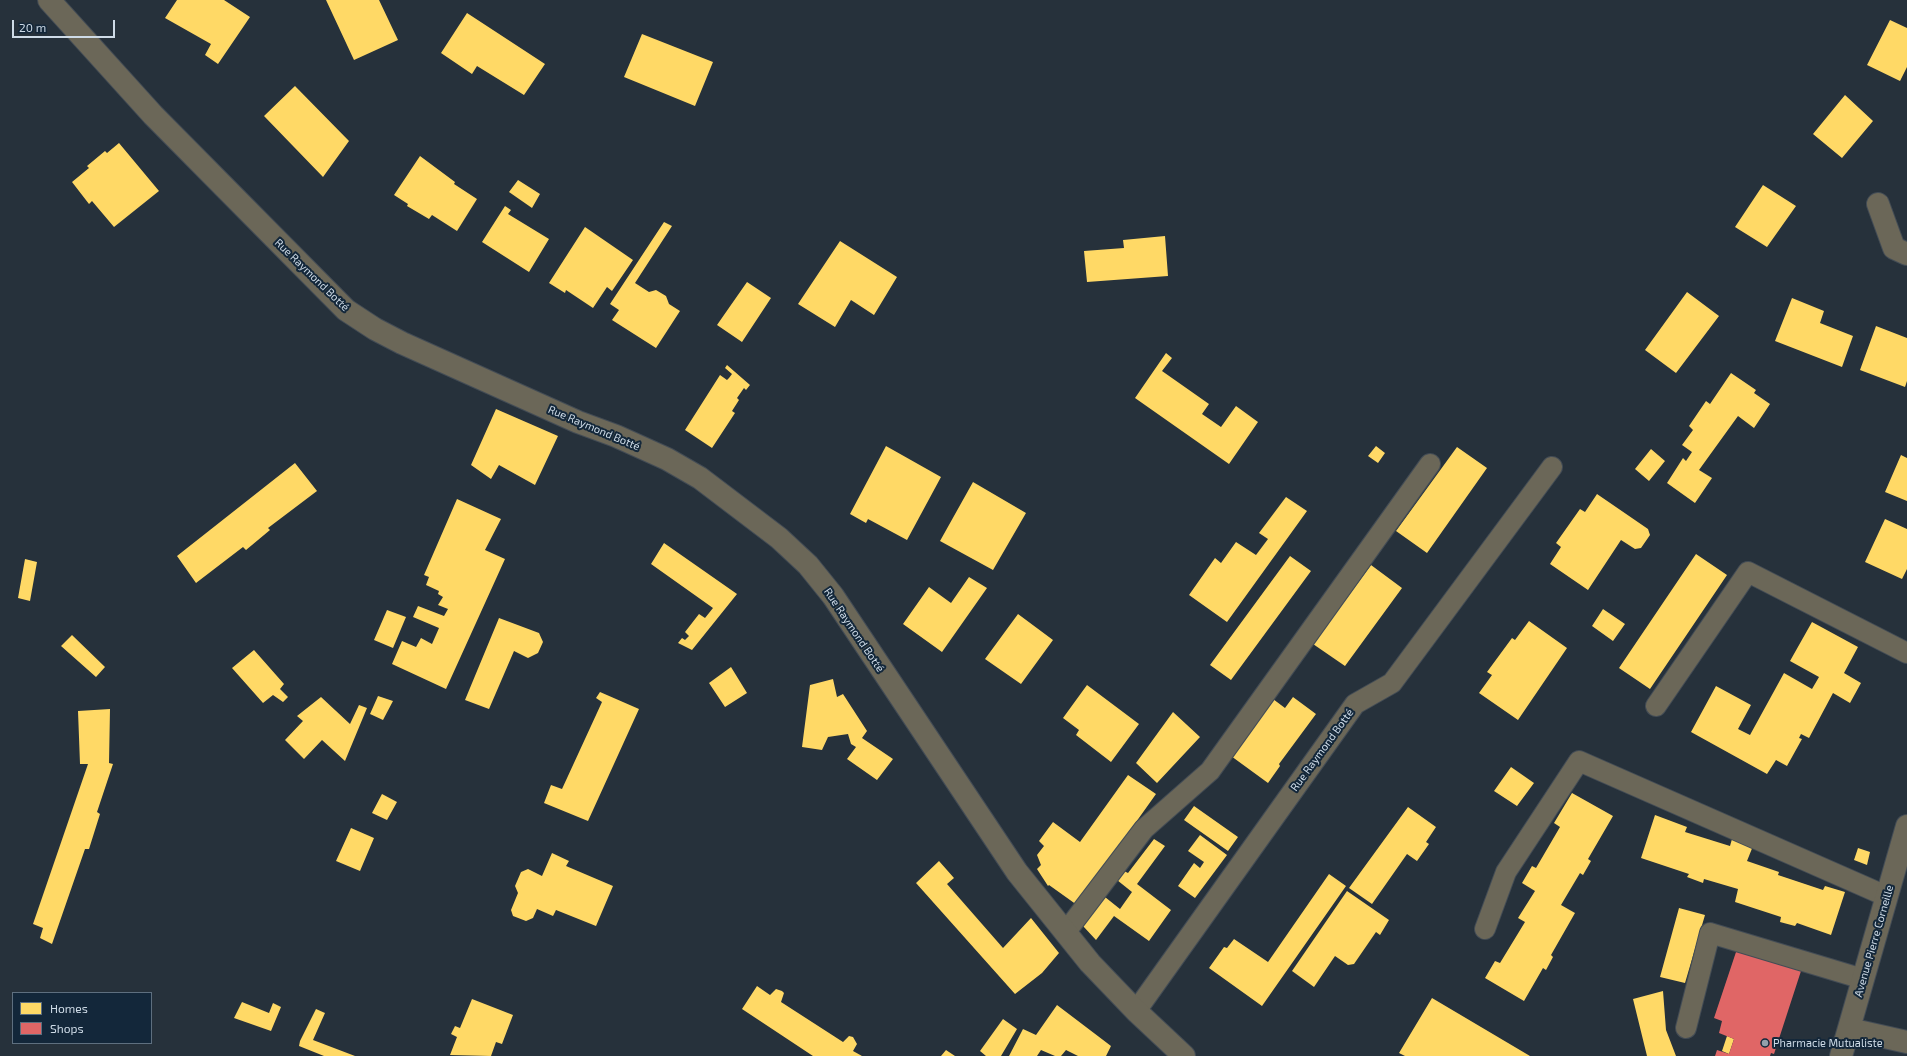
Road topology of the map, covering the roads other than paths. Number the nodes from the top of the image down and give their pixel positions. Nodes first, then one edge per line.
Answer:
1 (48, 0) edge
2 (1878, 204) dead end
3 (1907, 254) edge
4 (1430, 464) dead end
5 (1552, 467) dead end
6 (1907, 653) edge
7 (1656, 706) dead end
8 (1907, 826) edge
9 (1886, 896) junction
10 (1485, 929) dead end
11 (1065, 933) junction
12 (1863, 979) junction
13 (1136, 1011) junction
14 (1686, 1028) dead end
15 (1849, 1029) junction
16 (1907, 1042) edge
17 (1184, 1056) edge
18 (1841, 1056) edge

1 - 11 street, Rue Raymond Botté
2 - 3 street
4 - 11 lane
5 - 13 lane, Rue Raymond Botté
6 - 7 lane
8 - 9 street, Avenue Pierre Corneille
9 - 10 lane
9 - 12 street, Avenue Pierre Corneille
11 - 13 street, Rue Raymond Botté
12 - 14 lane
12 - 15 street, Avenue Pierre Corneille
13 - 17 street, Rue Raymond Botté
15 - 16 street
15 - 18 street, Avenue Pierre Corneille

